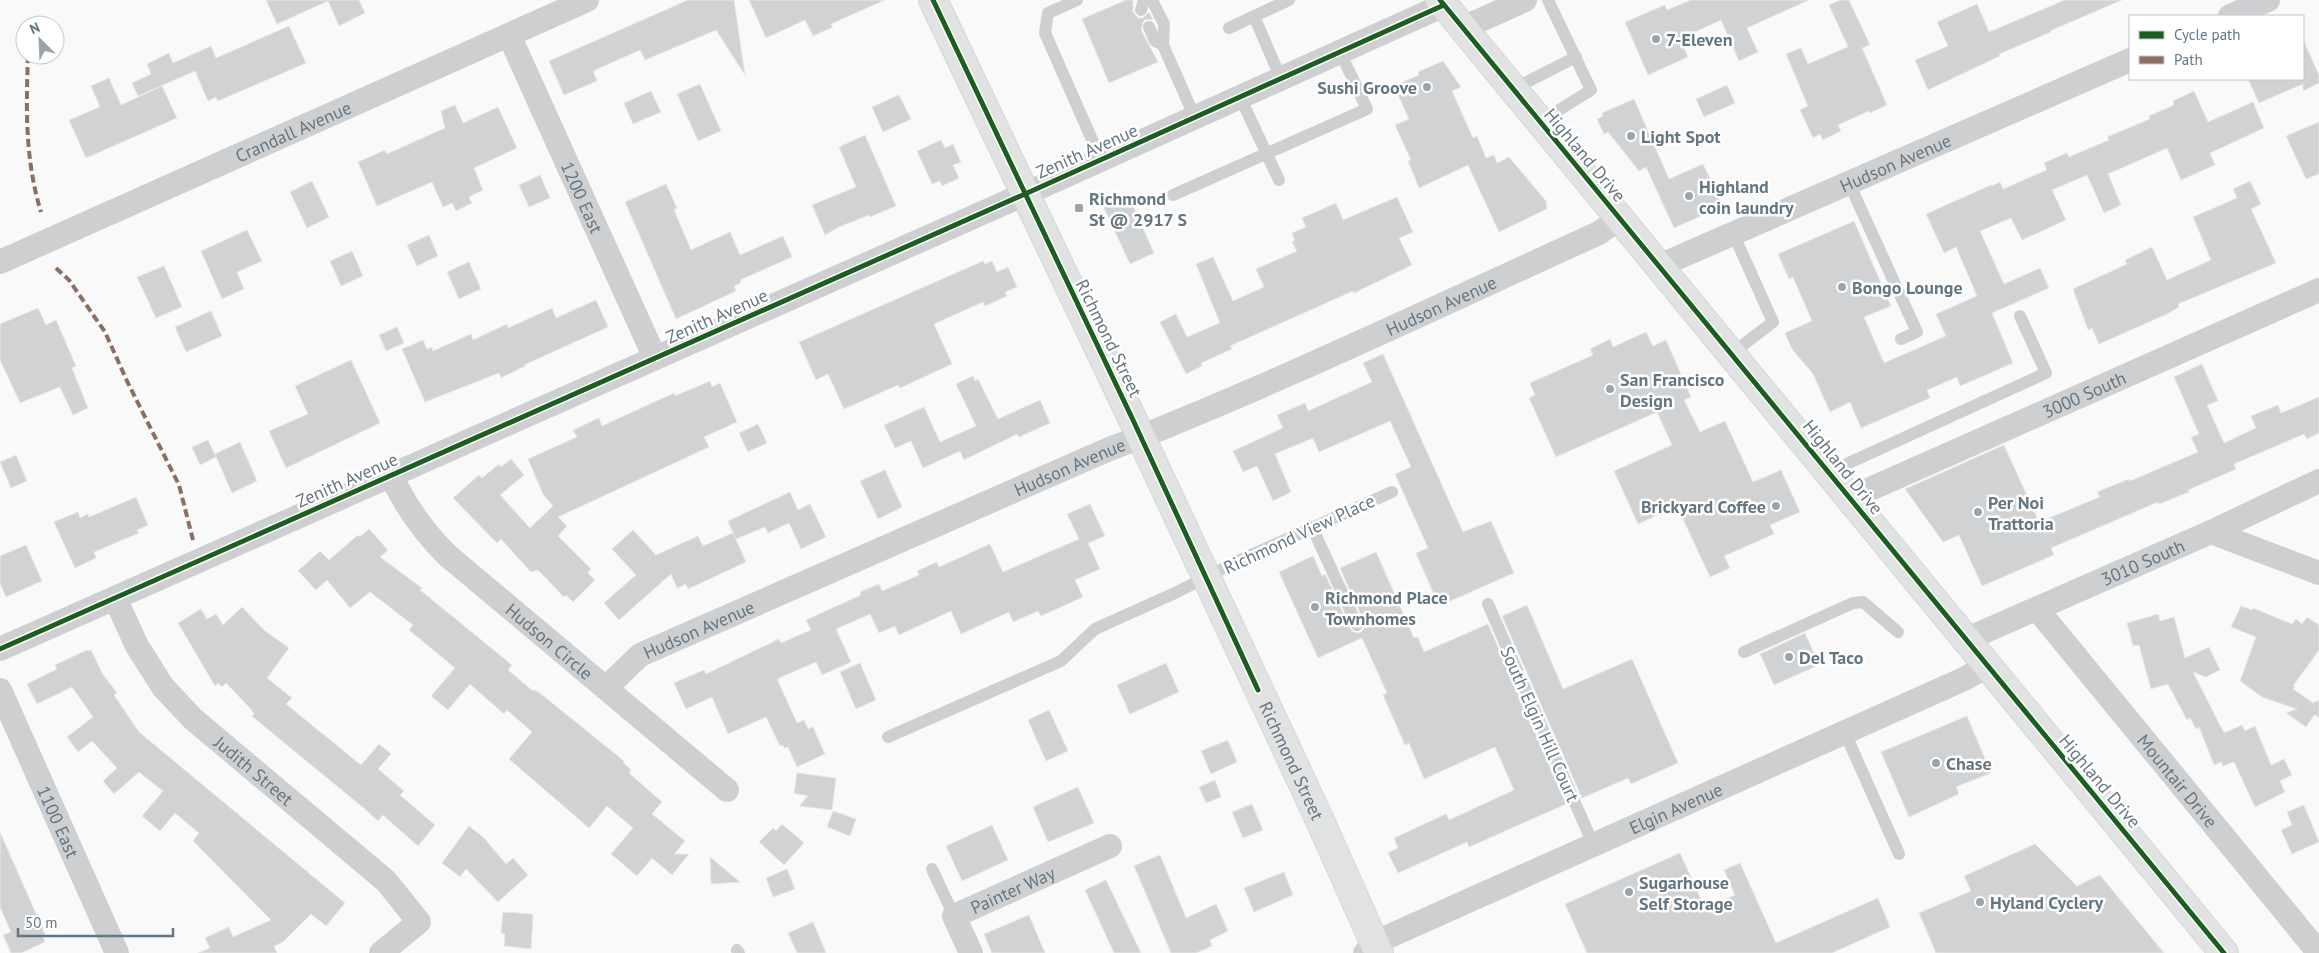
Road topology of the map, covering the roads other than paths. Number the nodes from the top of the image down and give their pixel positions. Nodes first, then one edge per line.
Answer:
1 (587, 0) edge
2 (933, 0) edge
3 (1077, 0) edge
4 (1152, 0) edge
5 (1289, 0) edge
6 (1525, 0) edge
7 (1548, 0) edge
8 (2268, 0) edge
9 (1442, 3) edge
10 (2232, 15) edge
11 (1254, 16) junction
12 (1149, 27) dead end
13 (1228, 28) dead end
14 (1463, 28) junction
15 (509, 35) junction
16 (1162, 45) junction
17 (1340, 52) junction
18 (1576, 57) junction
19 (2129, 60) edge
20 (1281, 79) junction
21 (1513, 89) junction
22 (1240, 98) junction
23 (1195, 118) junction
24 (1540, 122) junction
25 (1267, 154) junction
26 (1101, 160) junction
27 (1279, 180) dead end
28 (1849, 183) junction
29 (1025, 194) junction
30 (1173, 195) dead end
31 (1620, 218) junction
32 (1734, 233) junction
33 (0, 262) edge
34 (1659, 266) junction
35 (2319, 290) edge
36 (2020, 316) dead end
37 (1901, 339) dead end
38 (1732, 354) junction
39 (656, 358) junction
40 (1141, 437) junction
41 (1829, 472) junction
42 (391, 476) junction
43 (2319, 481) edge
44 (1392, 492) dead end
45 (1850, 498) junction
46 (1312, 527) junction
47 (2211, 532) junction
48 (2319, 573) edge
49 (1206, 577) junction
50 (115, 598) junction
51 (1488, 604) dead end
52 (2037, 609) junction
53 (1357, 625) dead end
54 (1898, 632) dead end
55 (1965, 640) junction
56 (0, 649) edge
57 (1744, 652) dead end
58 (1987, 666) junction
59 (607, 687) junction
60 (0, 690) edge
61 (1845, 733) junction
62 (888, 737) dead end
63 (727, 790) dead end
64 (1593, 844) junction
65 (1110, 846) dead end
66 (1900, 854) dead end
67 (932, 869) dead end
68 (954, 916) junction
69 (1373, 950) edge
70 (116, 953) edge
71 (381, 953) edge
72 (970, 953) edge
73 (2224, 953) edge
74 (2319, 953) edge

1 - 15 street, Crandall Avenue
2 - 29 main road, Richmond Street
3 - 26 lane
4 - 16 lane
5 - 11 lane
6 - 14 street
7 - 18 lane
8 - 10 street
9 - 14 main road, Highland Drive
9 - 17 street, Zenith Avenue
11 - 13 lane
11 - 20 lane
12 - 16 lane
14 - 21 main road, Highland Drive
15 - 33 street, Crandall Avenue
15 - 39 street, 1200 East
16 - 23 lane
17 - 20 street, Zenith Avenue
17 - 25 lane
18 - 21 lane
18 - 24 lane
19 - 28 street, Hudson Avenue
20 - 22 street, Zenith Avenue
21 - 24 main road, Highland Drive
22 - 23 street, Zenith Avenue
22 - 25 lane
23 - 26 street, Zenith Avenue
24 - 31 main road, Highland Drive
25 - 27 lane
25 - 30 lane
26 - 29 street, Zenith Avenue
28 - 32 street, Hudson Avenue
28 - 37 lane
29 - 39 street, Zenith Avenue
29 - 40 main road, Richmond Street
31 - 34 main road, Highland Drive
31 - 40 street, Hudson Avenue
32 - 34 street, Hudson Avenue
32 - 38 lane
34 - 38 main road, Highland Drive
35 - 45 street, 3000 South
36 - 41 lane
38 - 41 main road, Highland Drive
39 - 42 street, Zenith Avenue
40 - 49 main road, Richmond Street
40 - 59 street, Hudson Avenue
41 - 45 main road, Highland Drive
42 - 50 street, Zenith Avenue
42 - 59 street, Hudson Circle
43 - 47 street, 3010 South
44 - 46 lane, Richmond View Place
45 - 55 main road, Highland Drive
46 - 49 lane, Richmond View Place
46 - 53 lane
47 - 48 street
47 - 52 street, 3010 South
49 - 62 lane, Richmond View Place
49 - 69 main road, Richmond Street
50 - 56 street, Zenith Avenue
50 - 71 street, Judith Street
51 - 64 lane, South Elgin Hill Court
52 - 55 street, 3010 South
52 - 74 street, Mountair Drive
54 - 57 lane
55 - 58 main road, Highland Drive
58 - 61 street, Elgin Avenue
58 - 73 main road, Highland Drive
59 - 63 street, Hudson Circle
60 - 70 street, 1100 East
61 - 64 street, Elgin Avenue
61 - 66 lane
64 - 69 street, Elgin Avenue
65 - 68 street, Painter Way
67 - 68 lane
68 - 72 street, Painter Way

